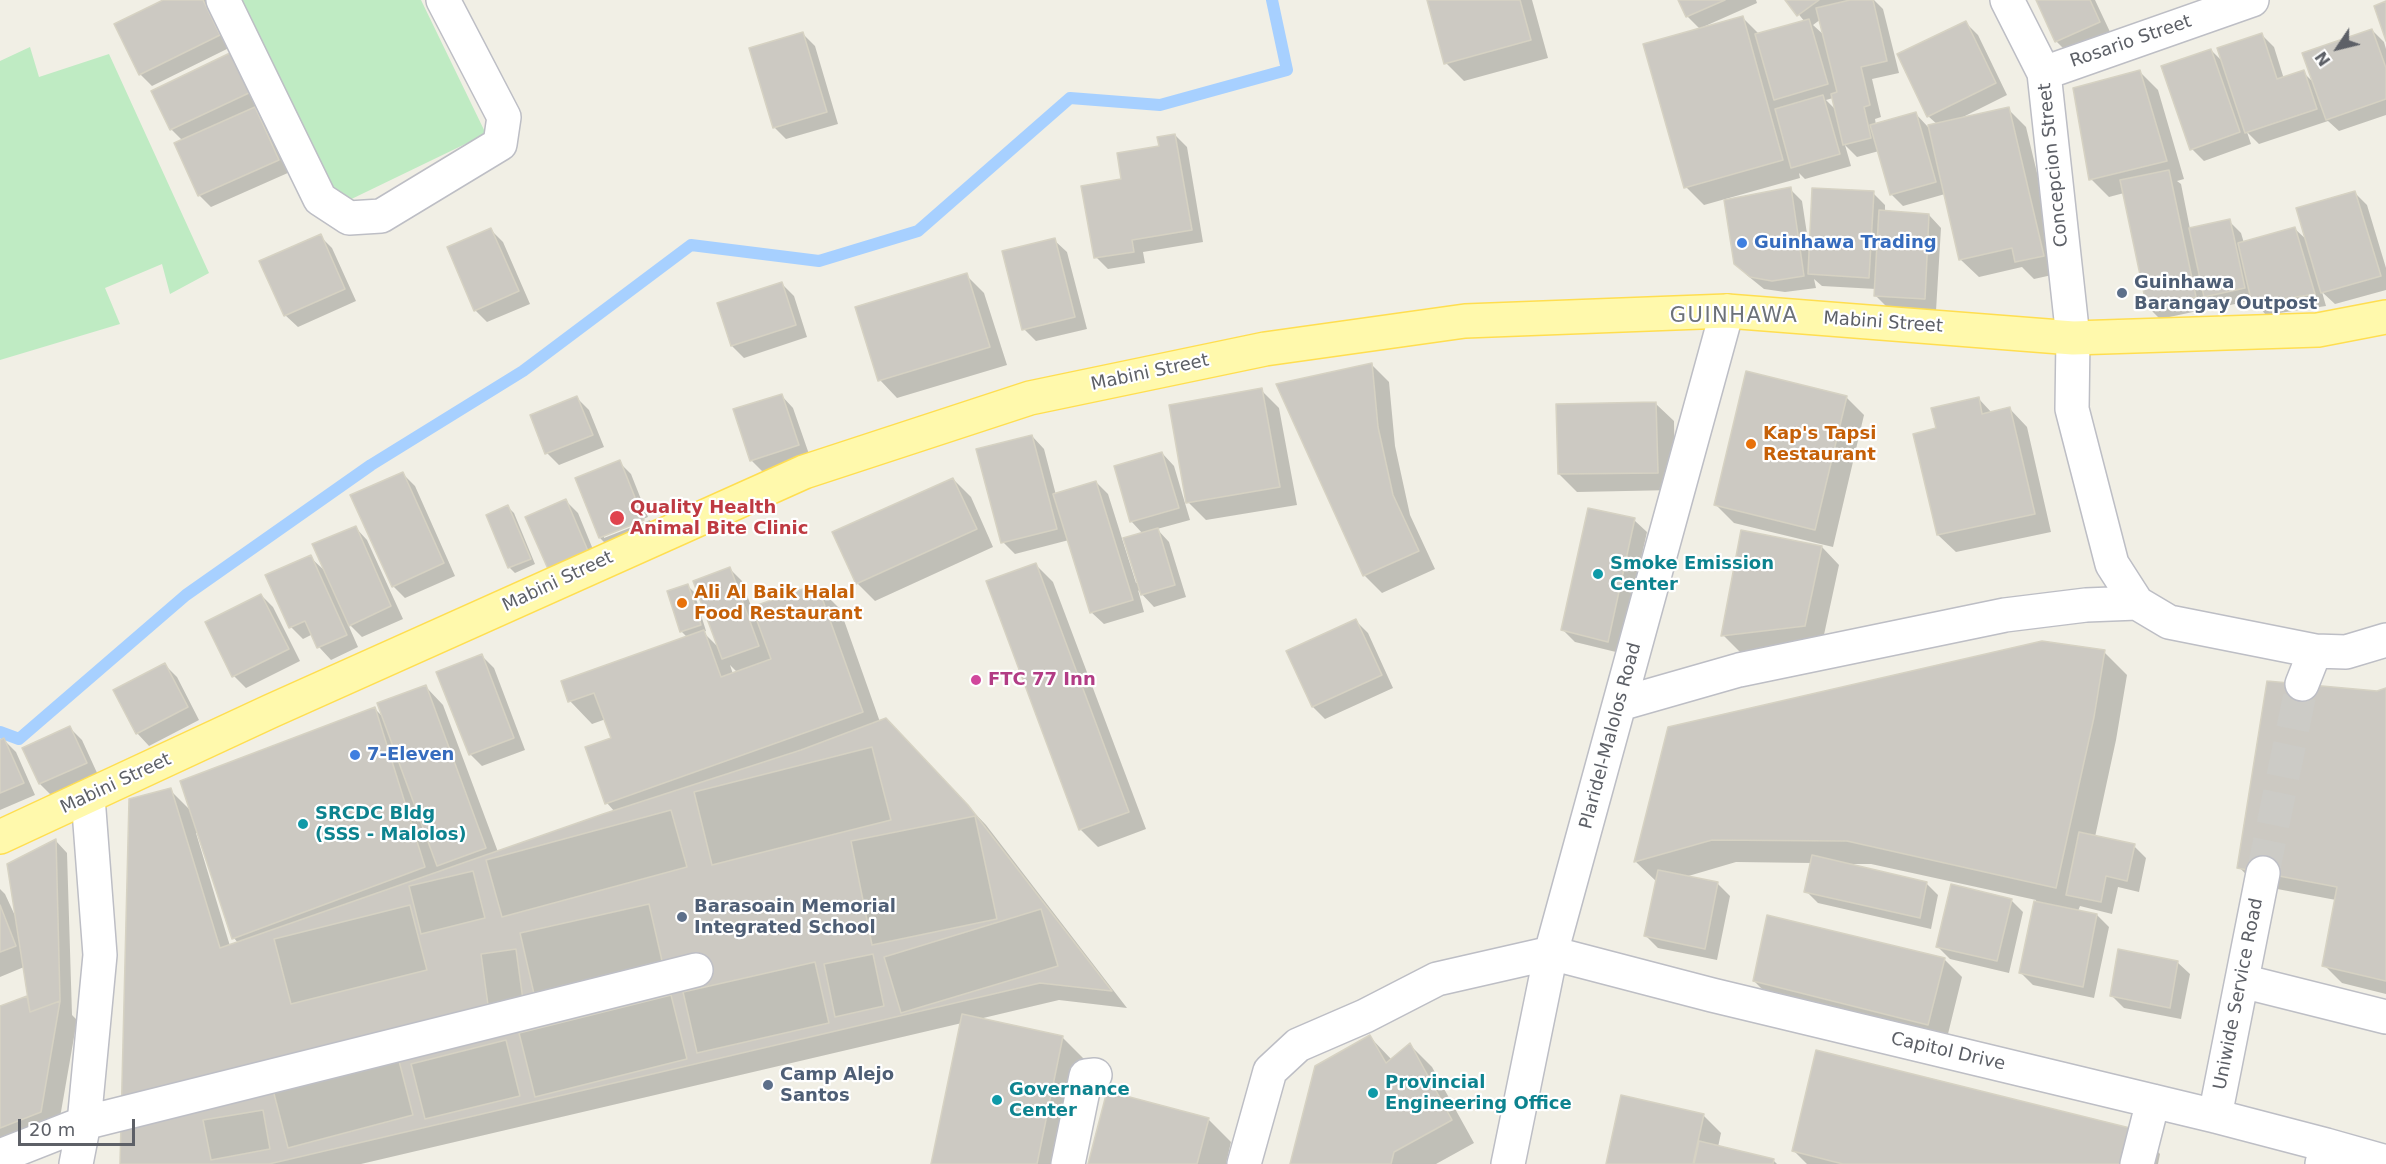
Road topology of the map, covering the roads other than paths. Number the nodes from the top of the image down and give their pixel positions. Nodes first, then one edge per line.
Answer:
1 (223, 0) edge
2 (443, 0) edge
3 (2007, 0) edge
4 (2252, 0) edge
5 (2044, 72) junction
6 (1727, 311) junction
7 (2386, 317) edge
8 (2073, 338) junction
9 (2137, 603) junction
10 (2386, 640) edge
11 (2315, 651) junction
12 (2302, 684) tunnel mouth
13 (1620, 704) junction
14 (88, 797) junction
15 (0, 837) edge
16 (2263, 873) tunnel mouth
17 (1551, 953) junction
18 (696, 970) dead end
19 (2242, 981) junction
20 (2386, 1017) edge
21 (1095, 1075) dead end
22 (2153, 1101) junction
23 (2215, 1116) junction
24 (84, 1122) junction
25 (2324, 1155) edge
26 (0, 1156) edge
27 (2386, 1161) edge
28 (76, 1164) edge
29 (1068, 1164) edge
30 (1244, 1164) edge
31 (1508, 1164) edge
32 (2137, 1164) edge

1 - 2 street
3 - 5 street, Concepcion Street
4 - 5 street, Rosario Street
5 - 8 street, Concepcion Street
6 - 8 main road, Mabini Street
6 - 13 street, Plaridel-Malolos Road
6 - 14 main road, Mabini Street
7 - 8 main road, Mabini Street
8 - 9 street, Concepcion Street
9 - 11 street
9 - 13 street
10 - 11 street
11 - 12 street
13 - 17 street, Plaridel-Malolos Road
14 - 15 main road, Mabini Street
14 - 24 street
16 - 19 street, Uniwide Service Road
17 - 22 street, Capitol Drive
17 - 30 street
17 - 31 street, Plaridel-Malolos Road
18 - 24 street
19 - 20 street
19 - 23 street, Uniwide Service Road
21 - 29 street
22 - 23 street, Capitol Drive
22 - 32 street
23 - 25 street, Capitol Drive
24 - 26 street
24 - 28 street
25 - 27 street, Capitol Drive

